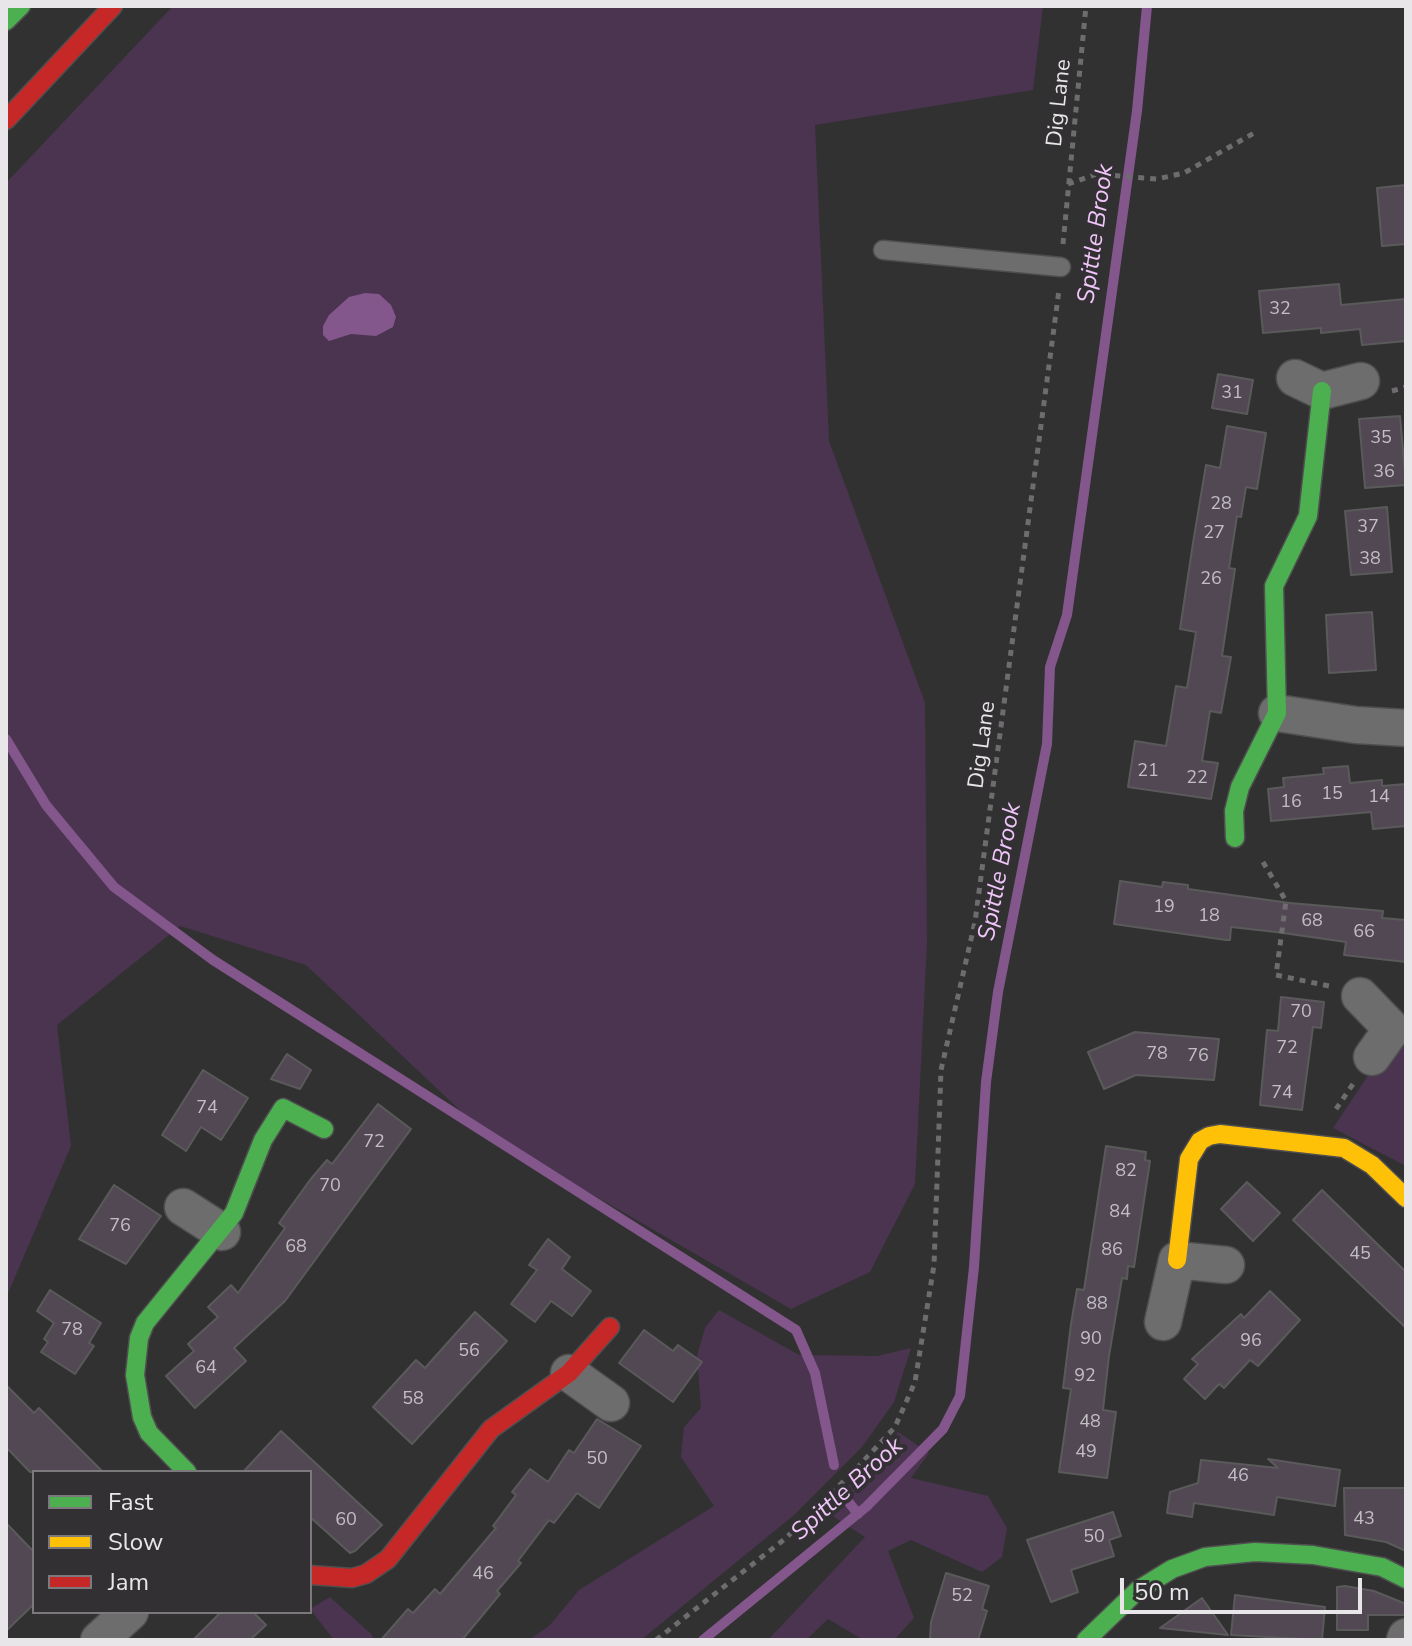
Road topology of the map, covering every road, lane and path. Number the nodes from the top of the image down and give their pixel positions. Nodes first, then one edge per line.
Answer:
1 (21, 6) edge
2 (113, 6) edge
3 (1086, 6) edge
4 (6, 21) edge
5 (6, 120) edge
6 (1254, 133) dead end
7 (1068, 184) junction
8 (883, 250) dead end
9 (1061, 267) junction
10 (1361, 381) dead end
11 (1309, 384) joint
12 (1277, 713) junction
13 (1406, 728) edge
14 (1235, 838) joint
15 (1360, 996) joint
16 (1390, 1040) edge
17 (324, 1129) dead end
18 (1313, 1143) junction
19 (1406, 1198) edge
20 (183, 1207) dead end
21 (222, 1232) junction
22 (1177, 1260) junction
23 (1226, 1265) dead end
24 (1163, 1322) dead end
25 (610, 1327) dead end
26 (569, 1373) junction
27 (611, 1403) dead end
28 (185, 1470) edge
29 (312, 1575) edge
30 (1406, 1579) edge
31 (128, 1614) edge
32 (99, 1640) edge
33 (656, 1640) edge
34 (1086, 1640) edge

1 - 4 main road
2 - 5 main road
3 - 7 path, Dig Lane
6 - 7 path
7 - 9 path, Dig Lane
8 - 9 lane
9 - 33 path, Dig Lane
10 - 11 street
11 - 12 main road
12 - 13 street
12 - 14 main road
14 - 15 path
15 - 16 street
16 - 18 path
17 - 21 main road
18 - 19 main road
18 - 22 main road
20 - 21 street
21 - 28 main road
22 - 23 street
22 - 24 street
25 - 26 main road
26 - 27 street
26 - 29 main road
30 - 34 main road
31 - 32 street

